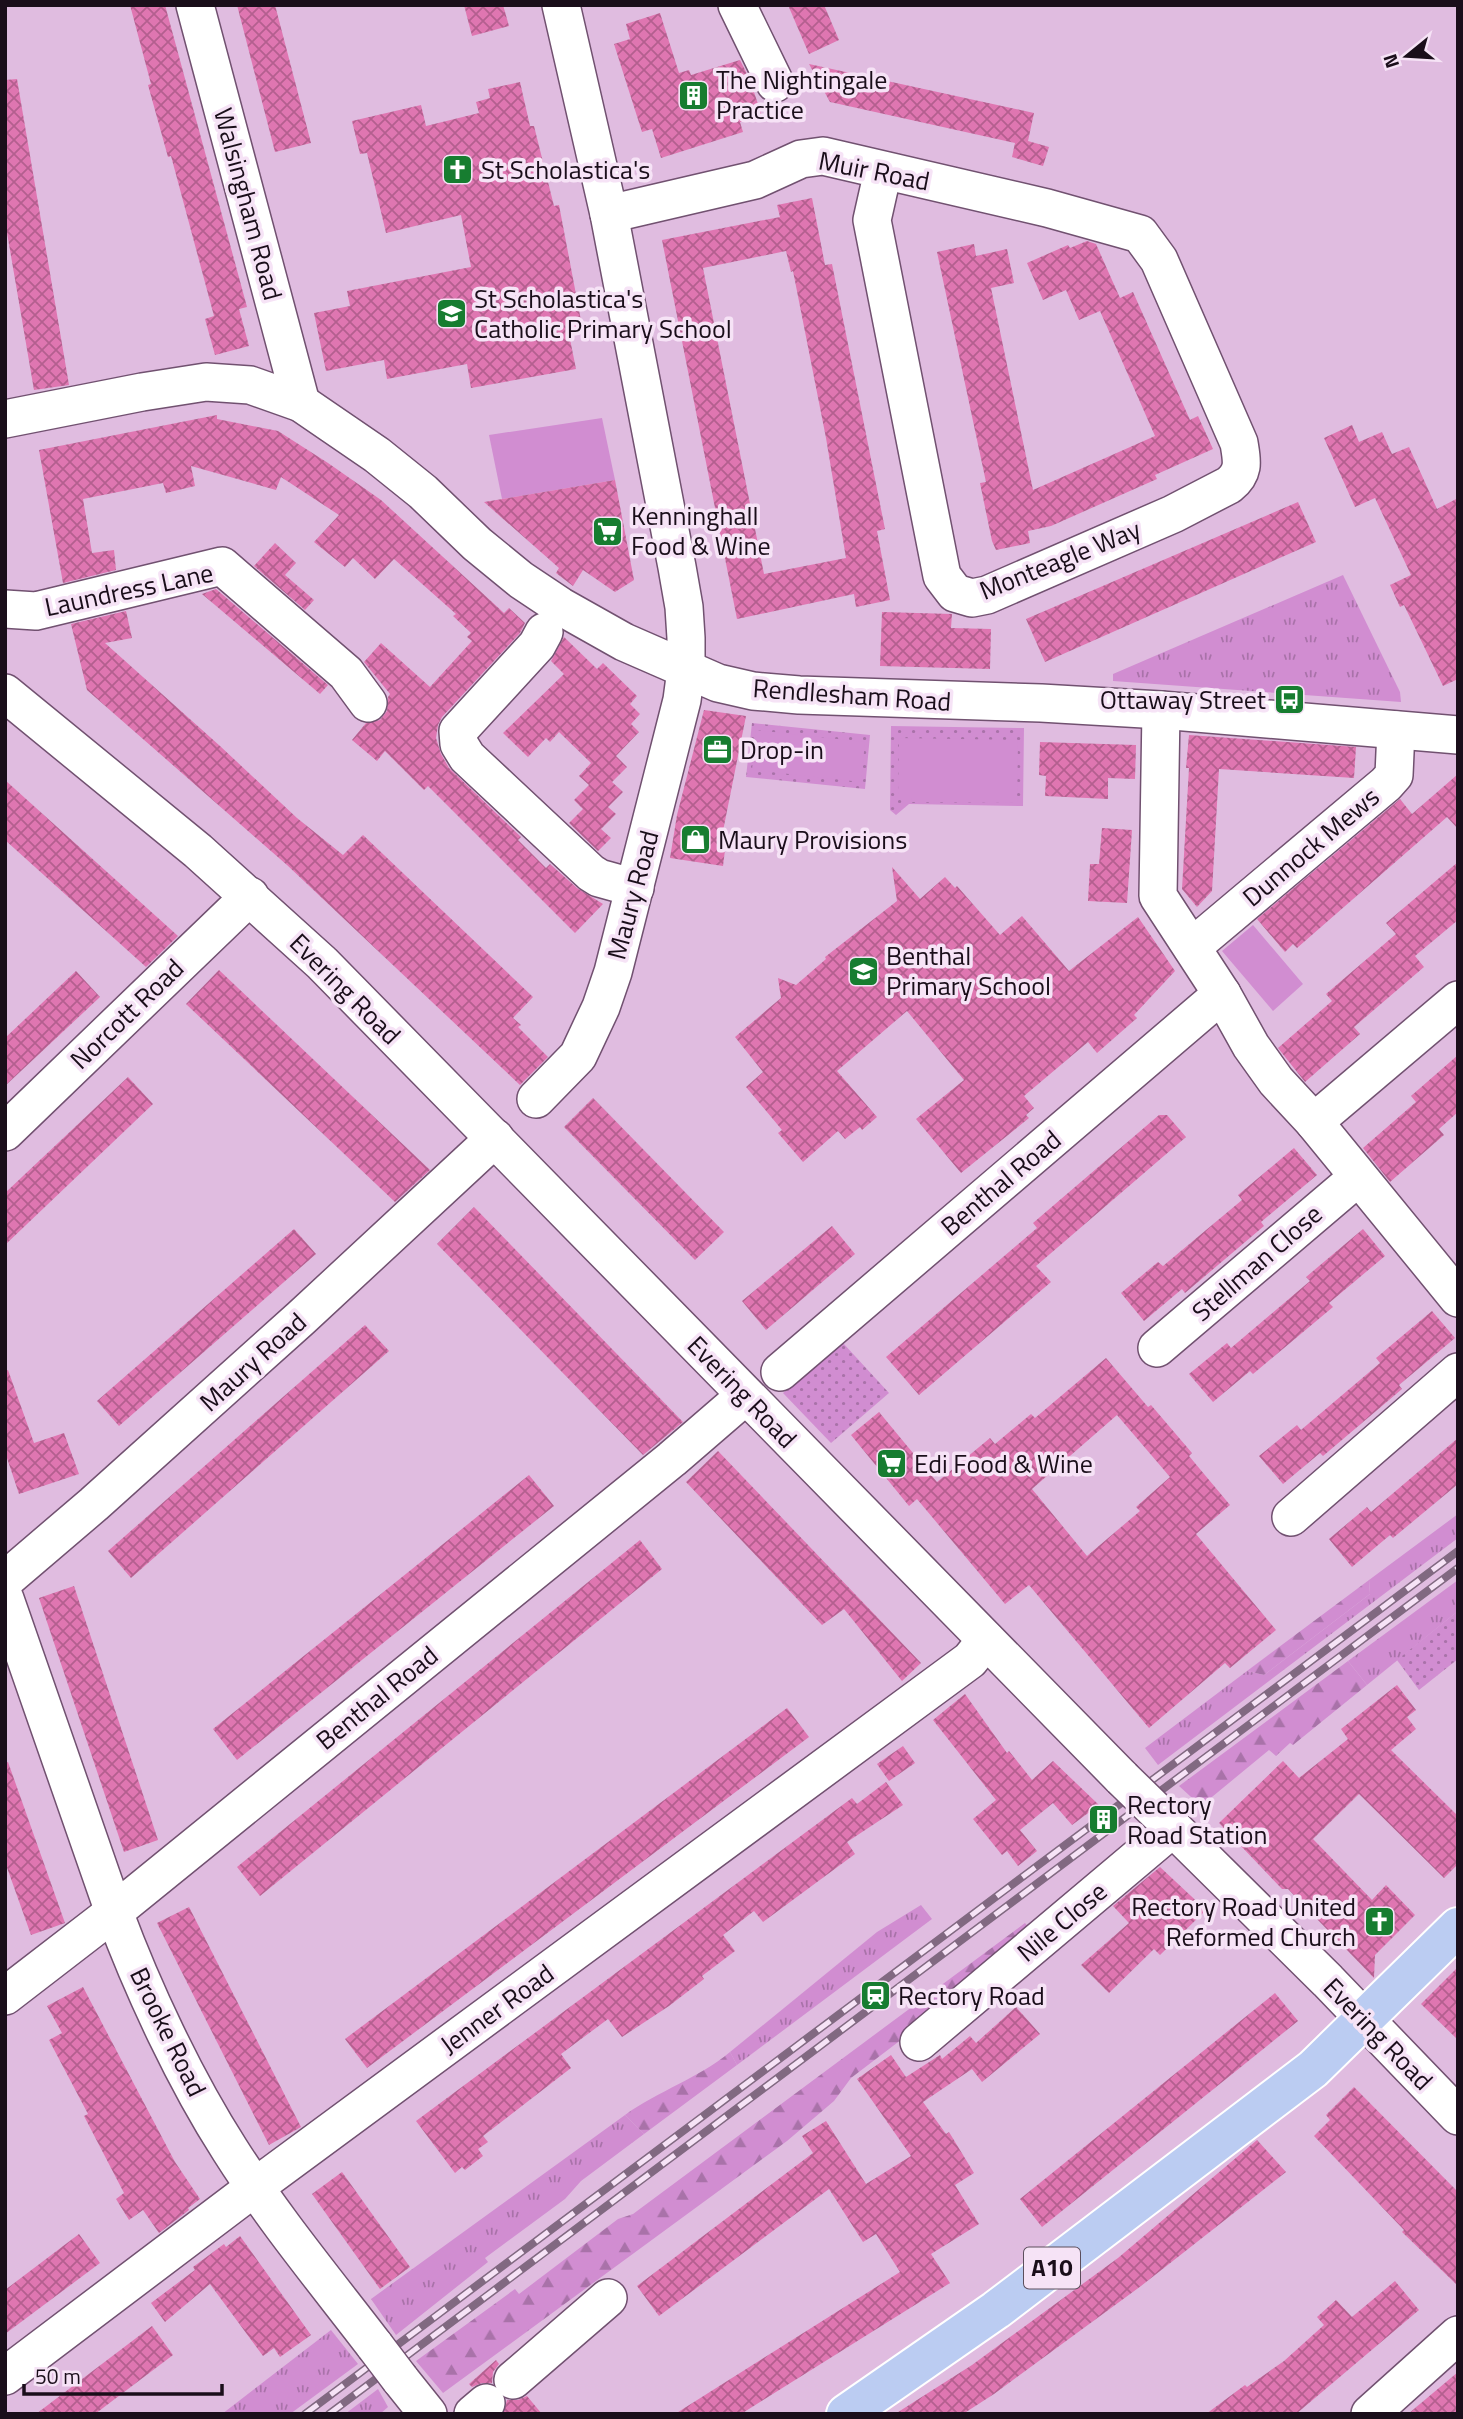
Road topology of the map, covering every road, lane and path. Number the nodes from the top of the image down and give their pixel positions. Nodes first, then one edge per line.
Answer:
1 (195, 5) edge
2 (561, 5) edge
3 (737, 5) edge
4 (775, 83) dead end
5 (883, 170) junction
6 (610, 214) junction
7 (1140, 234) joint
8 (301, 403) junction
9 (5, 419) edge
10 (5, 609) edge
11 (544, 632) dead end
12 (687, 670) junction
13 (5, 693) edge
14 (368, 703) dead end
15 (1161, 710) junction
16 (1396, 730) junction
17 (1458, 735) edge
18 (635, 888) junction
19 (250, 896) junction
20 (1192, 947) junction
21 (1222, 994) junction
22 (1458, 1000) edge
23 (536, 1099) dead end
24 (1314, 1122) junction
25 (5, 1132) edge
26 (495, 1138) junction
27 (1357, 1178) junction
28 (1458, 1298) edge
29 (1157, 1348) dead end
30 (780, 1372) dead end
31 (1458, 1372) edge
32 (745, 1396) junction
33 (1291, 1517) dead end
34 (5, 1580) edge
35 (5, 1599) edge
36 (986, 1640) junction
37 (1167, 1822) junction
38 (114, 1912) junction
39 (1458, 1927) edge
40 (5, 1996) edge
41 (1365, 2020) junction
42 (919, 2042) dead end
43 (1458, 2116) edge
44 (255, 2187) junction
45 (608, 2298) dead end
46 (1458, 2335) edge
47 (5, 2376) edge
48 (491, 2399) edge
49 (428, 2414) edge
50 (846, 2414) edge
51 (1370, 2414) edge

1 - 8 street, Walsingham Road
2 - 6 street, Maury Road
3 - 4 street
5 - 6 street, Muir Road
5 - 7 street, Muir Road
5 - 7 street, Monteagle Way
6 - 12 street, Maury Road
8 - 9 street, Rendlesham Road
8 - 12 street, Rendlesham Road
10 - 14 street, Laundress Lane
11 - 18 street
12 - 15 street, Rendlesham Road
12 - 18 street, Maury Road
13 - 19 street, Evering Road
15 - 16 street, Rendlesham Road
15 - 20 street
16 - 17 street, Rendlesham Road
16 - 20 street, Dunnock Mews
18 - 23 street, Maury Road
19 - 25 street, Norcott Road
19 - 26 street, Evering Road
20 - 21 street
21 - 24 street
21 - 30 street, Benthal Road
22 - 24 street
24 - 27 street
26 - 32 street, Evering Road
26 - 34 street, Maury Road
27 - 28 street
27 - 29 street, Stellman Close
31 - 33 street
32 - 36 street, Evering Road
32 - 38 street, Benthal Road
35 - 38 street, Brooke Road
36 - 37 street, Evering Road, bridge
36 - 44 street, Jenner Road
37 - 41 street, Evering Road
37 - 42 street, Nile Close
38 - 40 street, Benthal Road
38 - 44 street, Brooke Road
39 - 41 highway, A10
41 - 43 street, Evering Road
41 - 50 highway, A10
44 - 47 street, Jenner Road
44 - 49 street, Brooke Road, bridge
45 - 48 street
46 - 51 street

